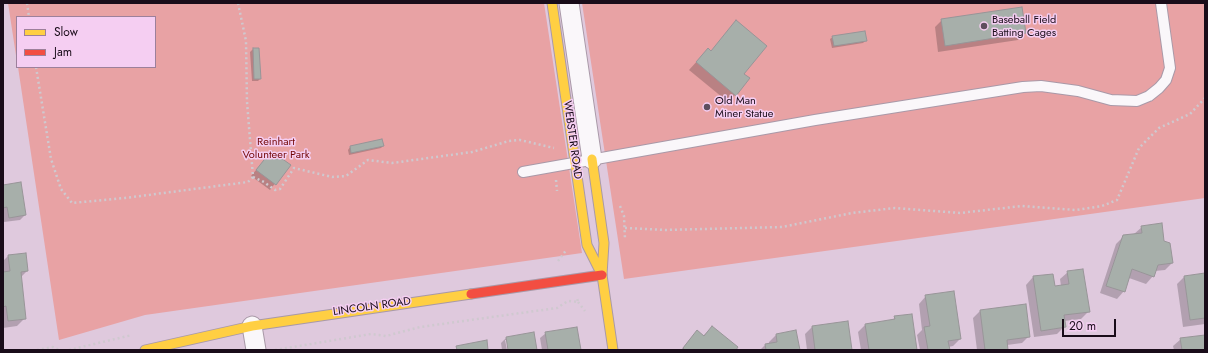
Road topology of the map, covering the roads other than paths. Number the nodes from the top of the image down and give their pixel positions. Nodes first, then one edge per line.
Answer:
1 (552, 3) edge
2 (569, 3) edge
3 (1161, 3) edge
4 (583, 161) junction
5 (523, 172) dead end
6 (602, 274) junction
7 (252, 326) junction
8 (144, 350) edge
9 (256, 350) edge
10 (613, 350) edge

1 - 4 street, WEBSTER ROAD
2 - 4 street, WEBSTER ROAD
3 - 4 lane
4 - 5 lane
4 - 6 street, WEBSTER ROAD
4 - 6 street, WEBSTER ROAD
6 - 7 street, LINCOLN ROAD
6 - 10 street, WEBSTER ROAD
7 - 8 street, LINCOLN ROAD
7 - 9 street

